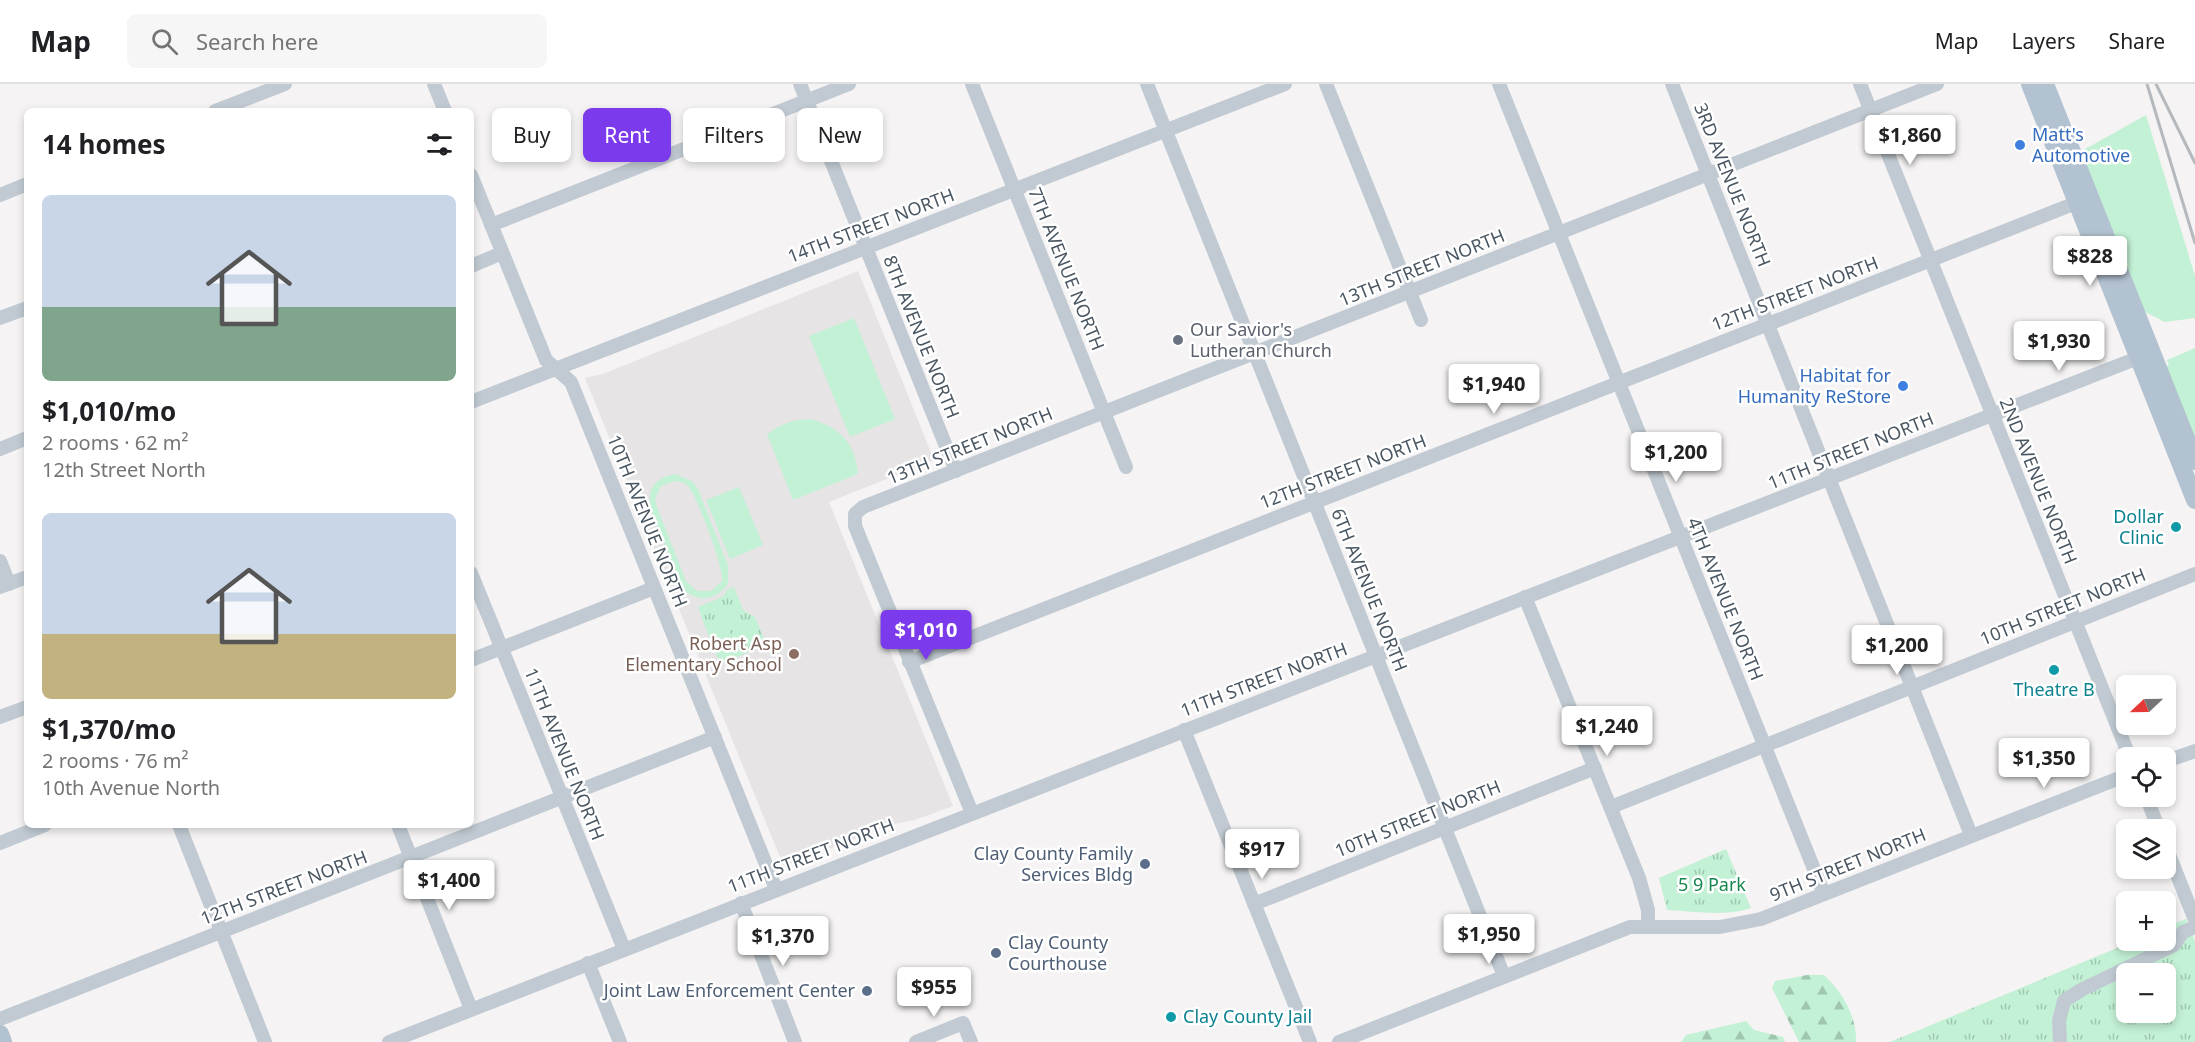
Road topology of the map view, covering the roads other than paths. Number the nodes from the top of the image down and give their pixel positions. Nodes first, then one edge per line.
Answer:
1 (285, 84) edge
2 (434, 84) edge
3 (800, 84) edge
4 (849, 84) edge
5 (972, 84) edge
6 (1148, 84) edge
7 (1285, 84) edge
8 (1326, 84) edge
9 (1499, 84) edge
10 (1672, 84) edge
11 (1860, 84) edge
12 (1937, 84) edge
13 (2030, 84) edge
14 (2045, 84) edge
15 (807, 101) junction
16 (223, 108) edge
17 (444, 108) edge
18 (1870, 110) junction
19 (1166, 130) junction
20 (1708, 174) junction
21 (474, 182) edge
22 (24, 185) edge
23 (1014, 190) junction
24 (0, 195) edge
25 (2083, 200) junction
26 (491, 225) junction
27 (1558, 233) junction
28 (866, 247) junction
29 (502, 254) junction
30 (1930, 260) junction
31 (474, 265) edge
32 (1410, 292) junction
33 (24, 309) edge
34 (0, 318) edge
35 (1421, 320) dead end
36 (1767, 324) junction
37 (1255, 353) junction
38 (2144, 356) junction
39 (557, 369) junction
40 (1618, 383) junction
41 (474, 401) edge
42 (1104, 412) junction
43 (1992, 414) junction
44 (24, 439) edge
45 (0, 449) edge
46 (2195, 461) edge
47 (1126, 467) dead end
48 (956, 471) junction
49 (1829, 479) junction
50 (2195, 500) edge
51 (1315, 502) junction
52 (1680, 537) junction
53 (0, 561) edge
54 (2195, 574) edge
55 (24, 578) edge
56 (474, 580) edge
57 (5, 586) edge
58 (654, 588) junction
59 (1525, 597) junction
60 (2076, 622) junction
61 (502, 648) junction
62 (1376, 656) junction
63 (474, 659) edge
64 (909, 662) junction
65 (1912, 687) junction
66 (24, 708) edge
67 (0, 717) edge
68 (1184, 730) junction
69 (715, 737) junction
70 (1764, 746) junction
71 (2126, 747) edge
72 (2195, 751) edge
73 (2176, 758) edge
74 (1595, 768) junction
75 (2116, 778) edge
76 (562, 796) junction
77 (1611, 807) junction
78 (972, 813) junction
79 (38, 828) edge
80 (180, 828) edge
81 (399, 828) edge
82 (1445, 828) junction
83 (1971, 836) junction
84 (0, 843) edge
85 (411, 858) junction
86 (2176, 872) edge
87 (776, 889) junction
88 (1824, 894) junction
89 (741, 903) junction
90 (1254, 904) junction
91 (2195, 920) edge
92 (1648, 925) junction
93 (2195, 927) edge
94 (221, 932) junction
95 (624, 949) junction
96 (588, 963) junction
97 (1504, 976) junction
98 (471, 1010) junction
99 (0, 1019) edge
100 (265, 1042) edge
101 (389, 1042) edge
102 (620, 1042) edge
103 (795, 1042) edge
104 (916, 1042) edge
105 (971, 1042) edge
106 (1310, 1042) edge
107 (1340, 1042) edge
108 (2060, 1042) edge

1 - 16 street
2 - 17 street
3 - 15 street, 8TH AVENUE NORTH
4 - 15 street
5 - 23 street, 7TH AVENUE NORTH
6 - 19 street, 6TH AVENUE NORTH
7 - 19 street, 14TH STREET NORTH
8 - 32 street
9 - 27 street, 4TH AVENUE NORTH
10 - 20 street, 3RD AVENUE NORTH
11 - 18 street, 2ND AVENUE NORTH
12 - 18 street, 13TH STREET NORTH
13 - 25 main road
14 - 25 main road
15 - 26 street
15 - 28 street, 8TH AVENUE NORTH
18 - 20 street, 13TH STREET NORTH
18 - 30 street, 2ND AVENUE NORTH
19 - 23 street, 14TH STREET NORTH
19 - 37 street, 6TH AVENUE NORTH
20 - 27 street, 13TH STREET NORTH
20 - 36 street, 3RD AVENUE NORTH
21 - 26 street, 10TH AVENUE NORTH
22 - 24 street
23 - 28 street, 14TH STREET NORTH
23 - 42 street, 7TH AVENUE NORTH
25 - 30 street, 12TH STREET NORTH
25 - 38 main road
26 - 29 street, 10TH AVENUE NORTH
27 - 32 street, 13TH STREET NORTH
27 - 40 street, 4TH AVENUE NORTH
28 - 39 street, 14TH STREET NORTH
28 - 48 street, 8TH AVENUE NORTH
29 - 31 street
29 - 39 street, 10TH AVENUE NORTH
30 - 36 street, 12TH STREET NORTH
30 - 43 street, 2ND AVENUE NORTH
32 - 35 street
32 - 37 street, 13TH STREET NORTH
33 - 34 street
36 - 40 street, 12TH STREET NORTH
36 - 49 street, 3RD AVENUE NORTH
37 - 42 street, 13TH STREET NORTH
37 - 51 street, 6TH AVENUE NORTH
38 - 43 street, 11TH STREET NORTH
38 - 46 main road
38 - 50 main road
39 - 41 street, 14TH STREET NORTH
39 - 58 street, 10TH AVENUE NORTH
40 - 51 street, 12TH STREET NORTH
40 - 52 street, 4TH AVENUE NORTH
42 - 47 street, 7TH AVENUE NORTH
42 - 48 street, 13TH STREET NORTH
43 - 49 street, 11TH STREET NORTH
43 - 60 street, 2ND AVENUE NORTH
44 - 45 street
48 - 64 street, 13TH STREET NORTH
49 - 52 street, 11TH STREET NORTH
49 - 65 street, 3RD AVENUE NORTH
51 - 62 street, 6TH AVENUE NORTH
51 - 64 street, 12TH STREET NORTH
52 - 59 street, 11TH STREET NORTH
52 - 70 street, 4TH AVENUE NORTH
53 - 57 street
54 - 60 street, 10TH STREET NORTH
55 - 57 street
56 - 61 street, 11TH AVENUE NORTH
58 - 61 street
58 - 69 street, 10TH AVENUE NORTH
59 - 62 street, 11TH STREET NORTH
59 - 74 street
60 - 65 street, 10TH STREET NORTH
60 - 71 street, 2ND AVENUE NORTH
61 - 63 street
61 - 76 street, 11TH AVENUE NORTH
62 - 68 street, 11TH STREET NORTH
62 - 82 street, 6TH AVENUE NORTH
64 - 78 street
65 - 70 street, 10TH STREET NORTH
65 - 83 street, 3RD AVENUE NORTH
66 - 67 street
68 - 78 street, 11TH STREET NORTH
68 - 90 street
69 - 76 street, 12TH STREET NORTH
69 - 87 street, 10TH AVENUE NORTH
70 - 77 street, 10TH STREET NORTH
70 - 88 street, 4TH AVENUE NORTH
72 - 73 street
74 - 77 street
74 - 82 street, 10TH STREET NORTH
75 - 83 street, 9TH STREET NORTH
76 - 85 street, 12TH STREET NORTH
76 - 95 street, 11TH AVENUE NORTH
77 - 92 street
78 - 87 street, 11TH STREET NORTH
79 - 84 street
80 - 94 street
81 - 85 street
82 - 90 street, 10TH STREET NORTH
82 - 97 street, 6TH AVENUE NORTH
83 - 88 street, 9TH STREET NORTH
85 - 94 street, 12TH STREET NORTH
85 - 98 street
86 - 91 street
87 - 89 street, 11TH STREET NORTH
88 - 92 street, 9TH STREET NORTH
89 - 95 street, 11TH STREET NORTH
89 - 103 street
90 - 106 street
92 - 97 street, 9TH STREET NORTH
93 - 108 street
94 - 99 street, 12TH STREET NORTH
94 - 100 street
95 - 96 street, 11TH STREET NORTH
96 - 98 street, 11TH STREET NORTH
96 - 102 street
97 - 107 street, 9TH STREET NORTH
98 - 101 street, 11TH STREET NORTH
104 - 105 street

